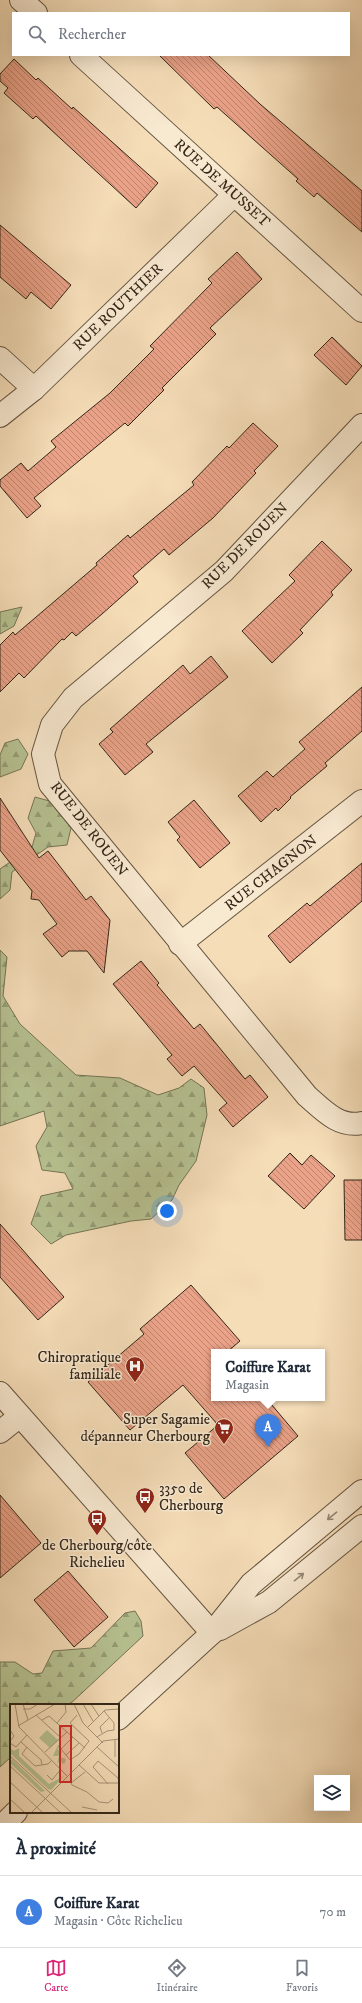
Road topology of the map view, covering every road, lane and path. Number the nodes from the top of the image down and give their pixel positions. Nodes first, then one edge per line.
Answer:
1 (21, 0) edge
2 (35, 12) edge
3 (83, 56) edge
4 (234, 194) junction
5 (362, 311) edge
6 (0, 358) edge
7 (34, 389) junction
8 (0, 416) edge
9 (362, 425) edge
10 (362, 802) edge
11 (180, 944) junction
12 (362, 1123) edge
13 (0, 1393) edge
14 (20, 1416) junction
15 (0, 1432) edge
16 (362, 1491) edge
17 (362, 1526) edge
18 (212, 1633) junction
19 (119, 1718) edge
20 (15, 1813) edge
21 (5, 1823) edge

1 - 2 street
3 - 4 street, RUE DE MUSSET
4 - 5 street, RUE DE MUSSET
4 - 7 street, RUE ROUTHIER
6 - 7 street
7 - 8 street, RUE ROUTHIER
9 - 11 street, RUE DE ROUEN
10 - 11 street, RUE CHAGNON
11 - 12 street, RUE DE ROUEN
13 - 14 street
14 - 15 street
14 - 18 street
16 -> 18 street
18 -> 17 street
18 - 19 street
20 - 21 street

